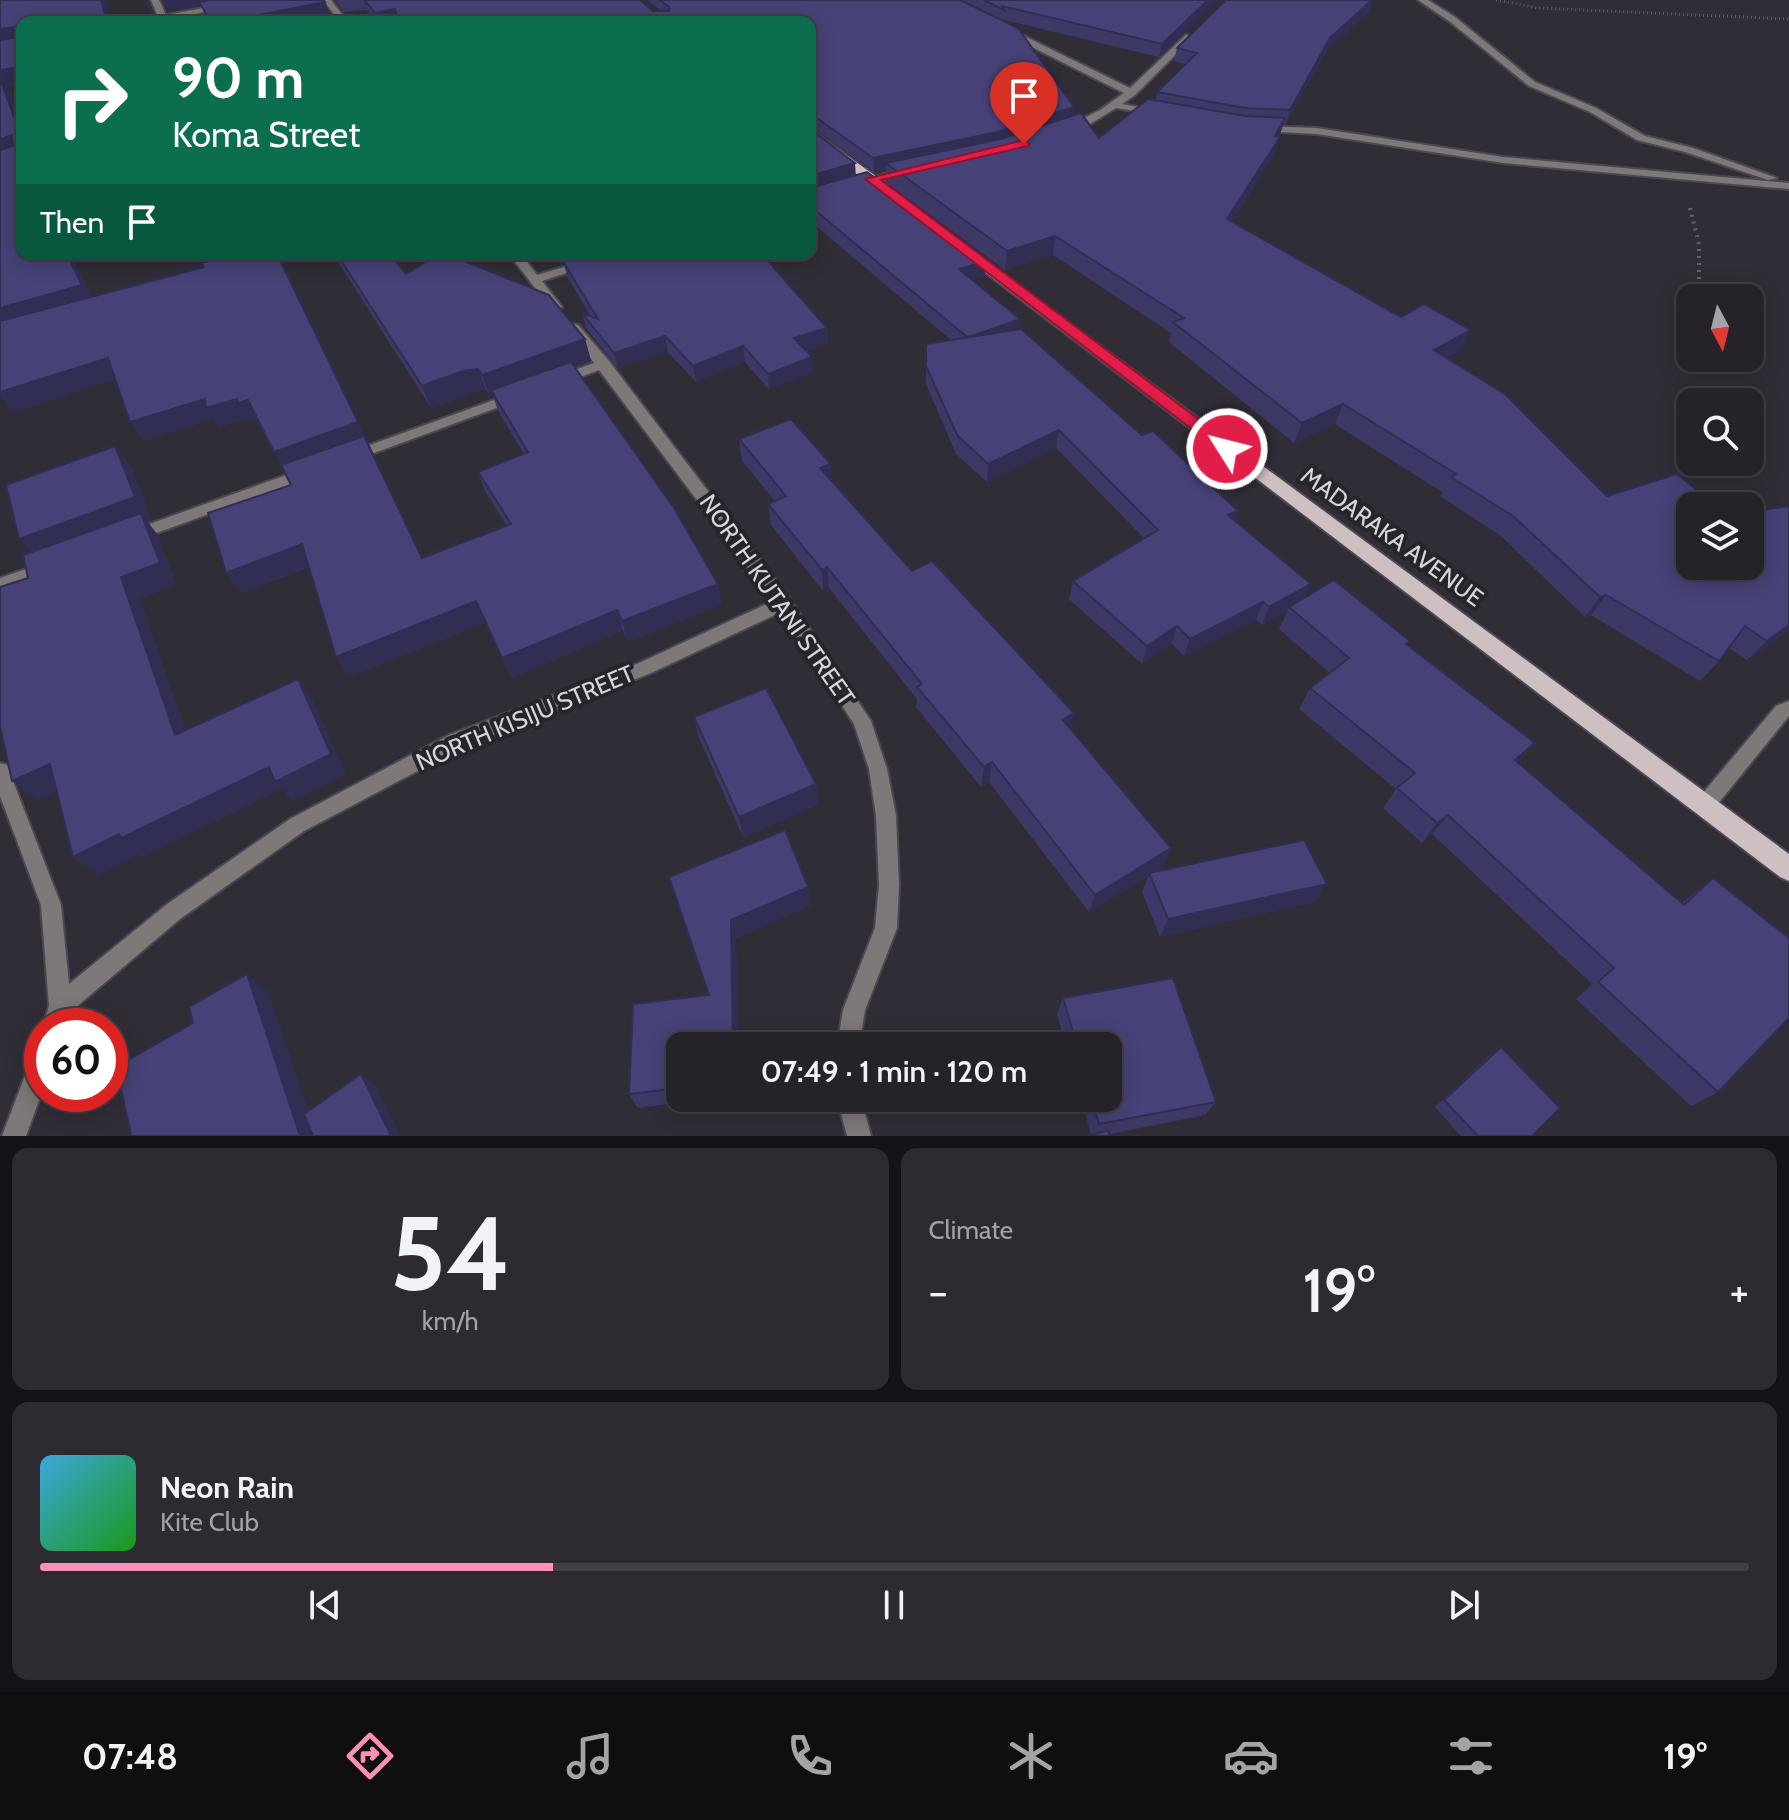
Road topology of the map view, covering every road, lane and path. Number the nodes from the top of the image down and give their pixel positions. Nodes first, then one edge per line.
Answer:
1 (258, 0) edge
2 (327, 0) edge
3 (1422, 0) edge
4 (1496, 0) edge
5 (193, 16) edge
6 (339, 16) edge
7 (1789, 19) edge
8 (998, 27) edge
9 (1200, 28) edge
10 (1132, 93) junction
11 (1115, 105) junction
12 (1161, 114) edge
13 (1251, 129) edge
14 (1060, 132) edge
15 (816, 138) edge
16 (914, 170) edge
17 (1669, 173) junction
18 (871, 179) junction
19 (1789, 185) edge
20 (847, 186) edge
21 (897, 198) edge
22 (948, 237) edge
23 (519, 260) edge
24 (599, 260) edge
25 (533, 280) junction
26 (1699, 284) edge
27 (604, 364) junction
28 (118, 541) edge
29 (59, 563) edge
30 (0, 584) edge
31 (784, 603) junction
32 (1789, 708) edge
33 (0, 771) edge
34 (1705, 805) junction
35 (1789, 869) edge
36 (57, 1008) edge
37 (66, 1008) edge
38 (850, 1032) edge
39 (24, 1109) edge
40 (853, 1112) edge
41 (14, 1136) edge
42 (859, 1136) edge

1 - 5 street
2 - 6 street
3 - 19 street
4 - 7 path
8 - 10 street
9 - 10 street
10 - 11 street
11 - 12 street
11 - 14 street
13 - 17 street
15 - 18 main road
16 - 18 street
17 - 19 street
17 - 26 path
18 - 20 street
18 - 21 main road
22 - 34 main road, MADARAKA AVENUE
23 - 25 street, NORTH KUTANI STREET
24 - 25 street
25 - 27 street, NORTH KUTANI STREET
27 - 28 street
27 - 31 street, NORTH KUTANI STREET
29 - 30 street
31 - 37 street, NORTH KISIJU STREET
31 - 38 street, NORTH KUTANI STREET
32 - 34 street
33 - 36 street
34 - 35 main road, MADARAKA AVENUE
39 - 41 street
40 - 42 street

